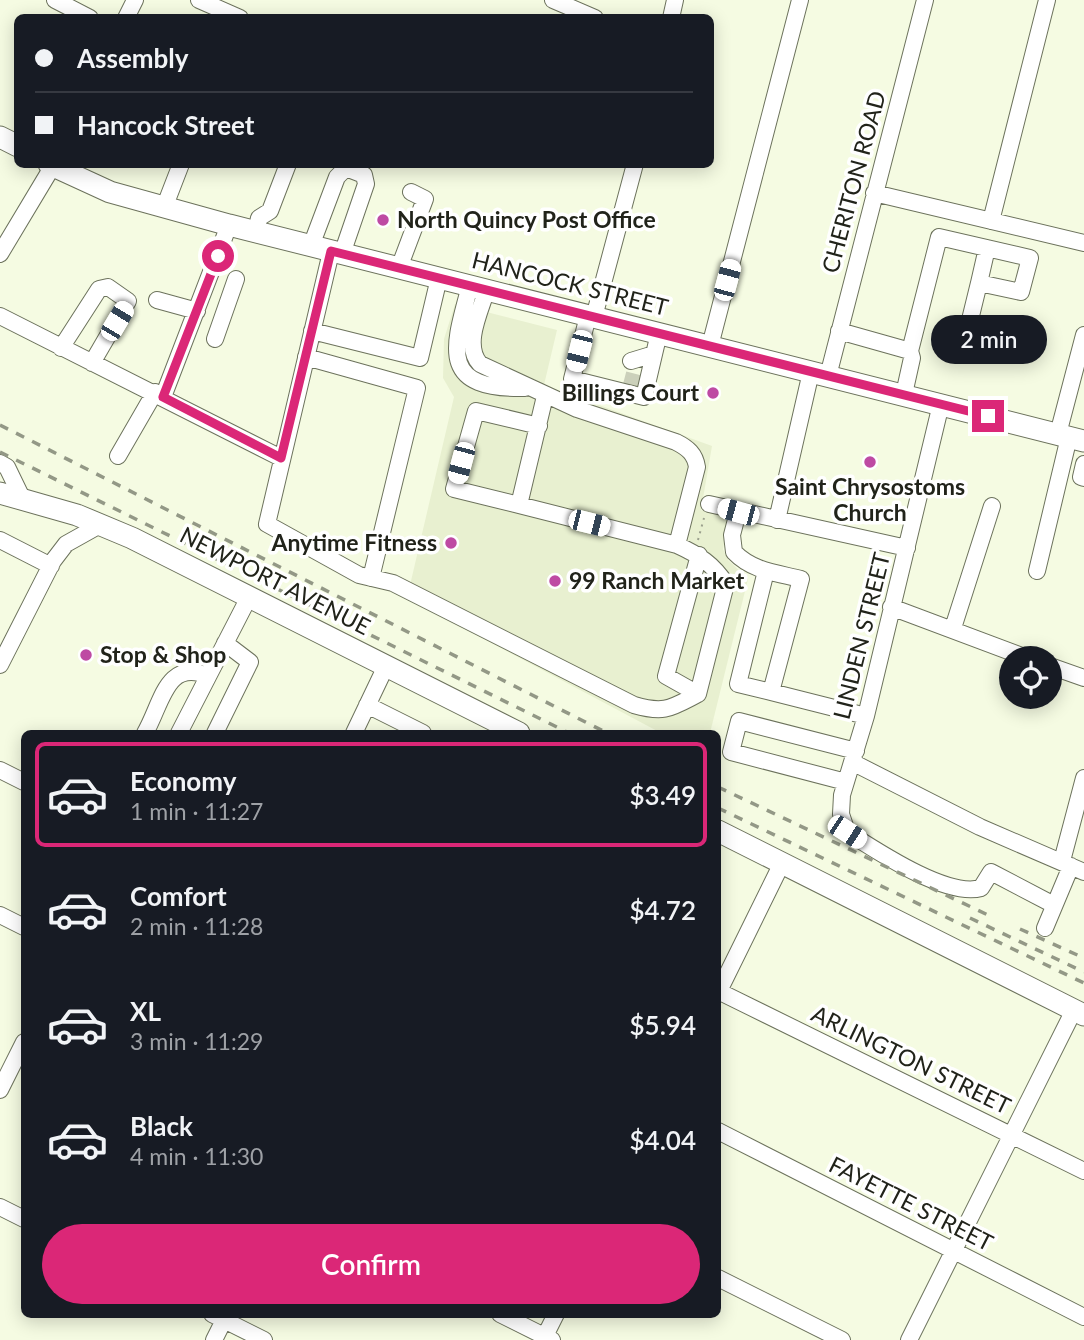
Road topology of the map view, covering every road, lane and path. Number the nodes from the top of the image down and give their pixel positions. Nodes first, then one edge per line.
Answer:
1 (553, 0) edge
2 (800, 0) edge
3 (925, 0) edge
4 (1047, 0) edge
5 (65, 3) edge
6 (207, 8) edge
7 (83, 14) edge
8 (227, 14) edge
9 (586, 14) edge
10 (50, 168) edge
11 (58, 168) edge
12 (179, 168) edge
13 (286, 168) edge
14 (343, 168) edge
15 (348, 168) edge
16 (634, 168) edge
17 (411, 192) dead end
18 (874, 193) junction
19 (164, 208) junction
20 (991, 222) junction
21 (229, 225) junction
22 (256, 232) junction
23 (1084, 243) edge
24 (987, 248) junction
25 (328, 251) junction
26 (0, 254) edge
27 (399, 268) junction
28 (439, 278) junction
29 (236, 279) dead end
30 (979, 282) junction
31 (479, 288) junction
32 (204, 291) junction
33 (229, 299) junction
34 (157, 300) dead end
35 (197, 310) junction
36 (0, 316) edge
37 (591, 316) junction
38 (968, 328) dead end
39 (312, 331) junction
40 (839, 331) junction
41 (1084, 335) edge
42 (215, 339) dead end
43 (656, 343) junction
44 (710, 346) junction
45 (61, 348) junction
46 (910, 351) junction
47 (306, 357) junction
48 (420, 358) junction
49 (634, 362) tunnel mouth
50 (92, 363) junction
51 (819, 374) junction
52 (573, 377) junction
53 (417, 388) junction
54 (630, 389) dead end
55 (904, 394) junction
56 (159, 395) junction
57 (545, 396) junction
58 (941, 404) junction
59 (539, 426) junction
60 (1070, 437) edge
61 (118, 456) dead end
62 (281, 458) junction
63 (0, 463) edge
64 (1084, 464) edge
65 (1084, 478) edge
66 (0, 493) edge
67 (22, 498) junction
68 (709, 504) joint
69 (519, 505) junction
70 (992, 506) dead end
71 (738, 512) junction
72 (777, 520) junction
73 (100, 525) junction
74 (0, 540) edge
75 (677, 545) junction
76 (906, 548) junction
77 (698, 549) junction
78 (52, 564) junction
79 (766, 570) junction
80 (1037, 571) dead end
81 (371, 578) junction
82 (249, 597) junction
83 (891, 607) junction
84 (953, 628) junction
85 (225, 643) junction
86 (999, 647) edge
87 (0, 665) edge
88 (386, 666) junction
89 (1062, 670) edge
90 (208, 676) junction
91 (1084, 678) edge
92 (771, 692) junction
93 (698, 694) junction
94 (367, 705) junction
95 (866, 716) junction
96 (147, 730) edge
97 (181, 730) edge
98 (216, 730) edge
99 (355, 730) edge
100 (416, 730) edge
101 (511, 730) edge
102 (854, 757) junction
103 (0, 770) edge
104 (1084, 778) edge
105 (21, 780) edge
106 (844, 789) junction
107 (721, 832) edge
108 (782, 863) junction
109 (1072, 867) edge
110 (1054, 905) junction
111 (0, 915) edge
112 (21, 926) edge
113 (1045, 928) dead end
114 (721, 986) edge
115 (721, 993) edge
116 (1079, 1013) edge
117 (21, 1048) edge
118 (12, 1067) edge
119 (0, 1090) edge
120 (721, 1133) edge
121 (1013, 1136) junction
122 (1084, 1171) edge
123 (0, 1207) edge
124 (21, 1218) edge
125 (953, 1250) junction
126 (721, 1280) edge
127 (1084, 1317) edge
128 (220, 1318) edge
129 (225, 1318) edge
130 (507, 1318) edge
131 (554, 1318) edge
132 (546, 1339) edge
133 (214, 1340) edge
134 (264, 1340) edge
135 (842, 1340) edge
136 (909, 1340) edge

1 - 9 street
2 - 44 street
3 - 18 street, CHERITON ROAD
4 - 20 street
5 - 7 street
6 - 8 street
10 - 26 street
11 - 19 main road, HANCOCK STREET
12 - 19 street
13 - 22 street
14 - 25 street
15 - 25 street
16 - 37 street
17 - 27 street
18 - 20 street
18 - 40 street, CHERITON ROAD
19 - 21 main road, HANCOCK STREET
20 - 23 street
21 - 22 main road, HANCOCK STREET
21 - 32 street
22 - 25 main road, HANCOCK STREET
24 - 30 street
24 - 30 street
24 - 46 street
25 - 27 main road, HANCOCK STREET
25 - 39 street
27 - 28 main road, HANCOCK STREET
28 - 31 main road, HANCOCK STREET
28 - 48 street
29 - 33 street
30 - 38 street
31 - 37 main road, HANCOCK STREET
31 - 57 street
32 - 33 street
32 - 35 street
33 - 42 street
34 - 35 street
35 - 56 street
36 - 45 street
37 - 43 main road, HANCOCK STREET
37 - 52 street
39 - 47 street
39 - 48 street
40 - 46 street
40 - 51 street, CHERITON ROAD
41 - 60 street
43 - 44 main road, HANCOCK STREET
43 - 49 street
43 - 52 street
44 - 51 main road, HANCOCK STREET
45 - 50 street
45 - 50 street
46 - 55 street
47 - 53 street
47 - 62 street
48 - 53 street
50 - 56 street
51 - 55 main road, HANCOCK STREET
51 - 72 street, CHERITON ROAD
52 - 54 street
53 - 81 street
55 - 58 main road, HANCOCK STREET
56 - 61 street
56 - 62 street
57 - 59 street
57 - 75 street
58 - 60 main road, HANCOCK STREET
58 - 76 street, LINDEN STREET
59 - 69 street
59 - 69 street
60 - 80 street
62 - 81 street
63 - 67 street
64 - 65 street
66 - 67 main road, NEWPORT AVENUE
67 - 73 main road, NEWPORT AVENUE
68 - 71 street
68 - 77 path
69 - 75 street
70 - 84 street
71 - 72 street
71 - 79 street
72 - 76 street
73 - 78 street
73 - 82 main road, NEWPORT AVENUE
74 - 78 street
75 - 77 street
76 - 83 street, LINDEN STREET
77 - 93 street
77 - 93 street
78 - 87 street
79 - 92 street
79 - 92 street
81 - 93 street
82 - 85 street
82 - 88 main road, NEWPORT AVENUE
83 - 84 street
83 - 95 street, LINDEN STREET
84 - 86 street
85 - 90 street
85 - 98 street
88 - 94 street
88 - 101 main road, NEWPORT AVENUE
89 - 91 street
90 - 96 street
90 - 97 street
92 - 95 street
94 - 99 street
94 - 100 street
95 - 102 street, LINDEN STREET
102 - 106 street, LINDEN STREET
102 - 106 street
102 - 109 street
103 - 105 street
104 - 109 street
106 - 110 street
107 - 108 main road
108 - 114 street
108 - 116 main road
109 - 110 street
110 - 113 street
111 - 112 street
115 - 121 street, ARLINGTON STREET
116 - 121 street
117 - 118 street
118 - 119 street
120 - 125 street, FAYETTE STREET
121 - 122 street, ARLINGTON STREET
121 - 125 street
123 - 124 street
125 - 127 street, FAYETTE STREET
125 - 136 street
126 - 135 street
128 - 133 street
129 - 134 street
130 - 132 street
131 - 132 street

